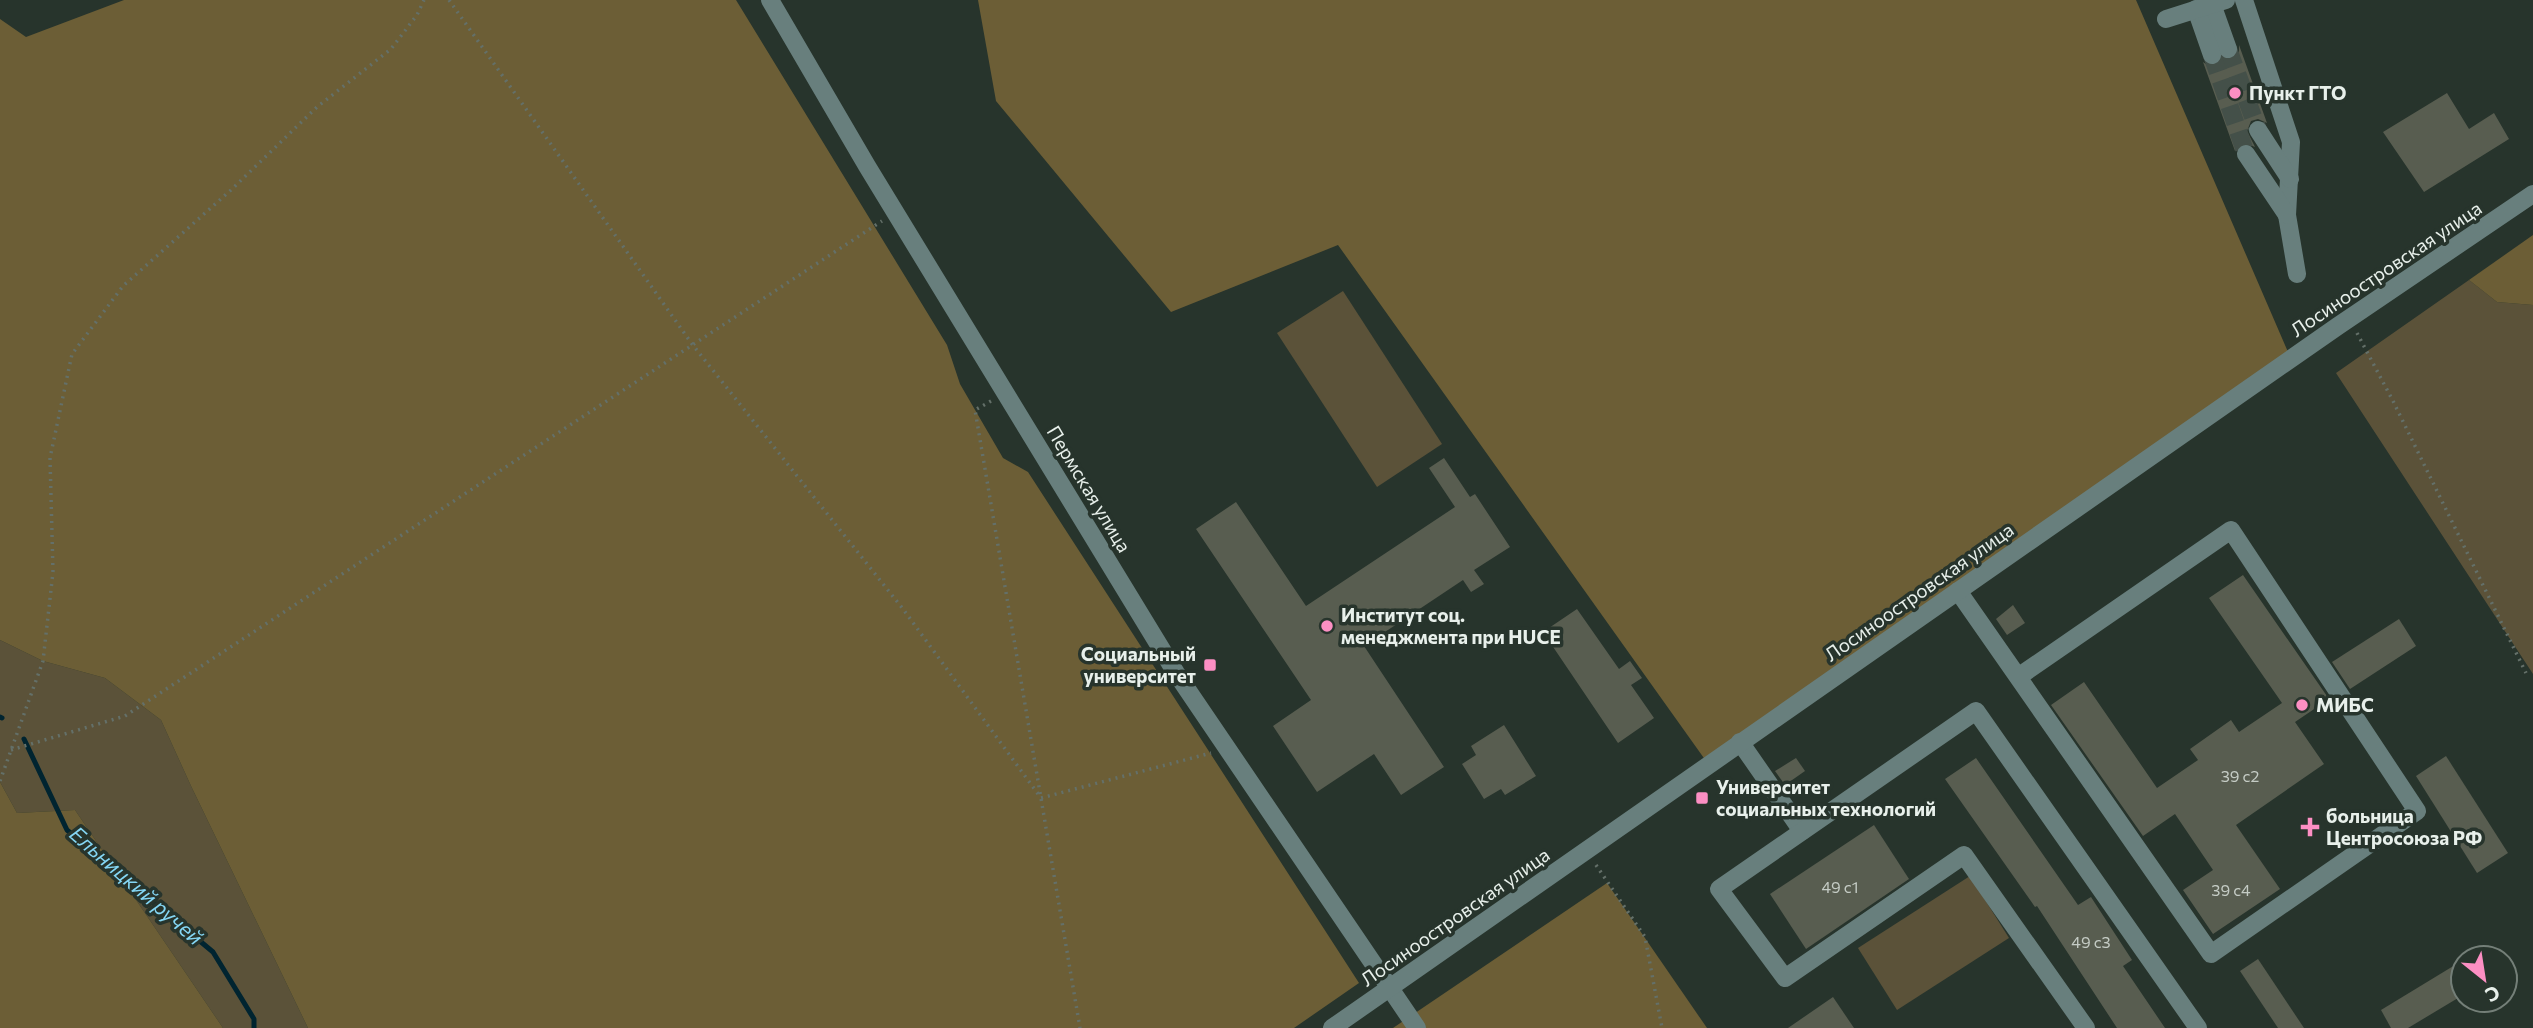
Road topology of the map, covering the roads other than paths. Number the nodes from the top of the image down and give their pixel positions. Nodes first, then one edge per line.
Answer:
1 (771, 0) edge
2 (2244, 0) edge
3 (2211, 5) edge
4 (2166, 19) dead end
5 (2220, 52) tunnel mouth
6 (2258, 130) tunnel mouth
7 (2246, 154) tunnel mouth
8 (2290, 178) junction
9 (2533, 194) edge
10 (2287, 215) junction
11 (2297, 274) dead end
12 (1958, 591) junction
13 (2018, 677) junction
14 (1740, 742) junction
15 (1802, 831) junction
16 (1389, 988) junction
17 (1332, 1028) edge
18 (1417, 1028) edge
19 (2086, 1028) edge
20 (2198, 1028) edge

1 - 16 street, Пермская улица
2 - 8 street
3 - 4 street
3 - 5 street
6 - 8 street
7 - 10 street
8 - 10 street
9 - 12 street, Лосиноостровская улица
10 - 11 street
12 - 13 street
12 - 14 street, Лосиноостровская улица
13 - 13 street
14 - 15 street
14 - 16 street, Лосиноостровская улица
15 - 19 street
15 - 20 street
16 - 17 street, Лосиноостровская улица
16 - 18 street, Пермская улица

